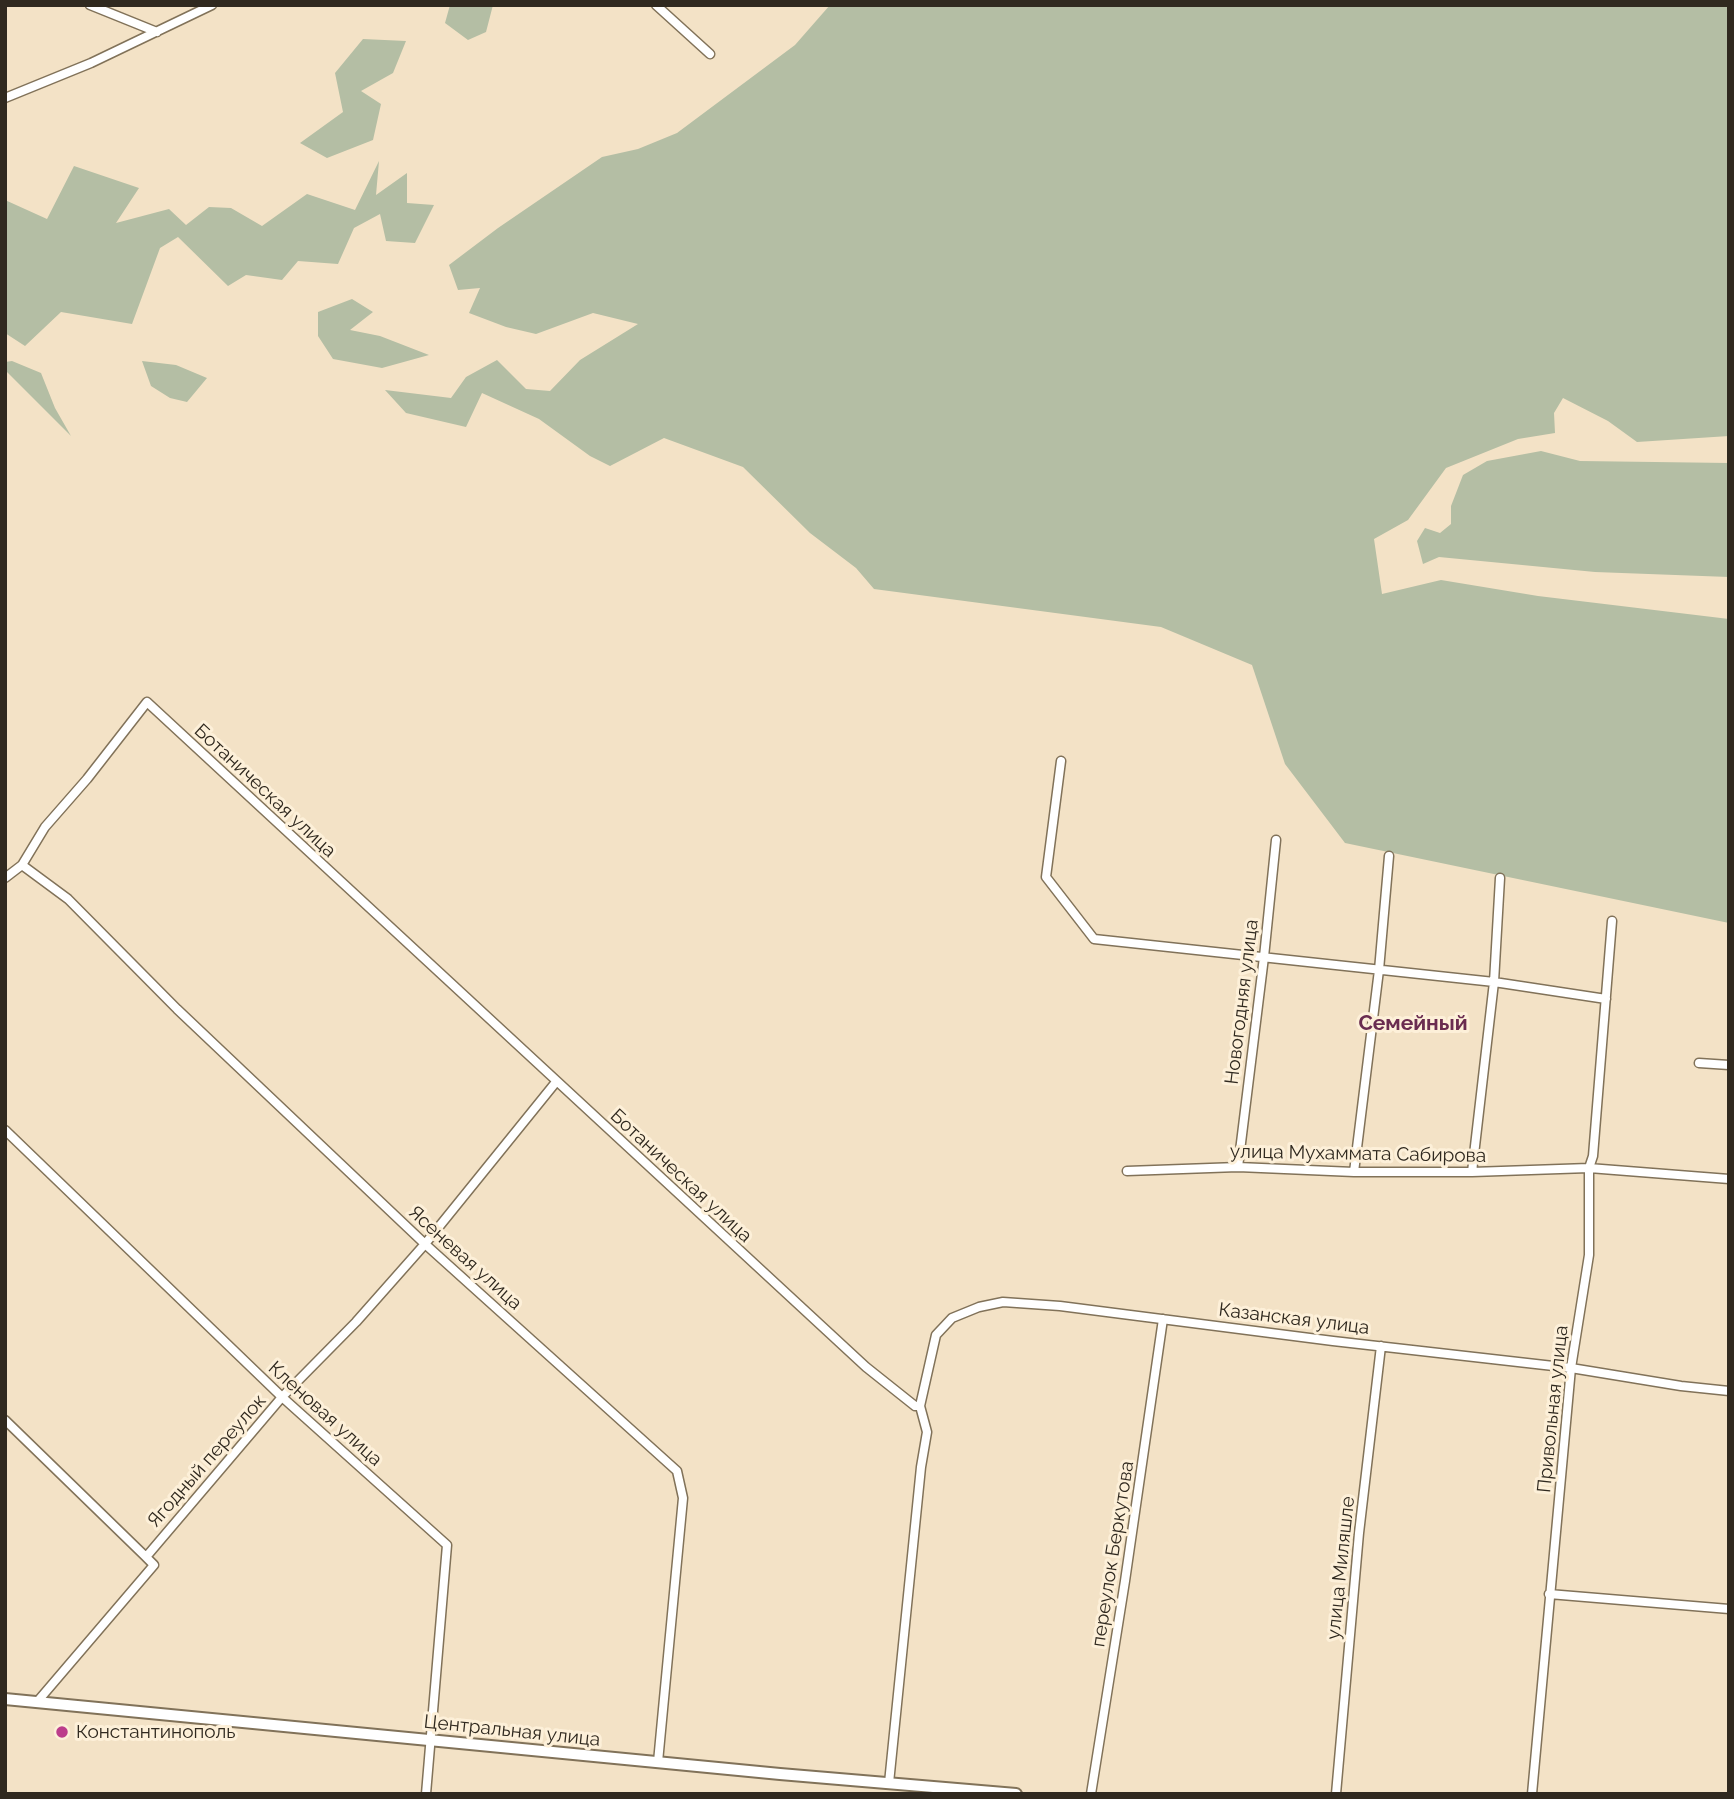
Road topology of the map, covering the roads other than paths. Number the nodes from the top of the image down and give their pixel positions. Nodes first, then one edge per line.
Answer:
1 (90, 5) edge
2 (212, 5) edge
3 (656, 5) edge
4 (157, 32) junction
5 (710, 54) dead end
6 (5, 98) edge
7 (1060, 761) dead end
8 (1276, 840) dead end
9 (1389, 856) dead end
10 (22, 865) junction
11 (5, 878) edge
12 (1500, 878) dead end
13 (1612, 921) dead end
14 (1264, 957) junction
15 (1379, 970) junction
16 (1494, 982) junction
17 (1606, 999) junction
18 (1699, 1063) dead end
19 (1729, 1065) edge
20 (556, 1083) junction
21 (5, 1130) edge
22 (1238, 1167) junction
23 (1589, 1168) junction
24 (1127, 1171) dead end
25 (1354, 1172) junction
26 (1472, 1172) junction
27 (1729, 1179) edge
28 (425, 1244) junction
29 (1163, 1319) junction
30 (1381, 1346) junction
31 (1571, 1367) junction
32 (1729, 1391) edge
33 (282, 1397) junction
34 (920, 1406) junction
35 (5, 1420) edge
36 (146, 1557) junction
37 (1549, 1594) junction
38 (1729, 1609) edge
39 (5, 1699) edge
40 (37, 1702) junction
41 (432, 1741) junction
42 (658, 1762) junction
43 (889, 1783) junction
44 (426, 1794) edge
45 (1016, 1794) edge
46 (1091, 1794) edge
47 (1336, 1794) edge
48 (1532, 1794) edge

1 - 4 street
2 - 4 street
3 - 5 street
4 - 6 street
7 - 14 street
8 - 14 street, Новогодняя улица
9 - 15 street
10 - 11 street
10 - 20 street, Ботаническая улица
10 - 28 street, Ясеневая улица
12 - 16 street
13 - 17 street, Привольная улица
14 - 15 street
14 - 22 street, Новогодняя улица
15 - 16 street
15 - 25 street
16 - 17 street
16 - 26 street
17 - 23 street, Привольная улица
18 - 19 street
20 - 28 street, Ягодный переулок
20 - 34 street, Ботаническая улица
21 - 33 street, Кленовая улица
22 - 24 street, улица Мухаммата Сабирова
22 - 25 street, улица Мухаммата Сабирова
23 - 26 street, улица Мухаммата Сабирова
23 - 27 street
23 - 31 street, Привольная улица
25 - 26 street, улица Мухаммата Сабирова
28 - 33 street, Ягодный переулок
28 - 42 street, Ясеневая улица
29 - 30 street, Казанская улица
29 - 34 street, Казанская улица
29 - 46 street, переулок Беркутова
30 - 31 street, Казанская улица
30 - 47 street, улица Миляшле
31 - 32 street, Казанская улица
31 - 37 street, Привольная улица
33 - 36 street, Ягодный переулок
33 - 41 street, Кленовая улица
34 - 43 street
35 - 36 street
36 - 40 street, Ягодный переулок
37 - 38 street
37 - 48 street, Привольная улица
39 - 40 street, Центральная улица
40 - 41 street, Центральная улица
41 - 42 street, Центральная улица
41 - 44 street, Кленовая улица
42 - 43 street, Центральная улица
43 - 45 street, Центральная улица

